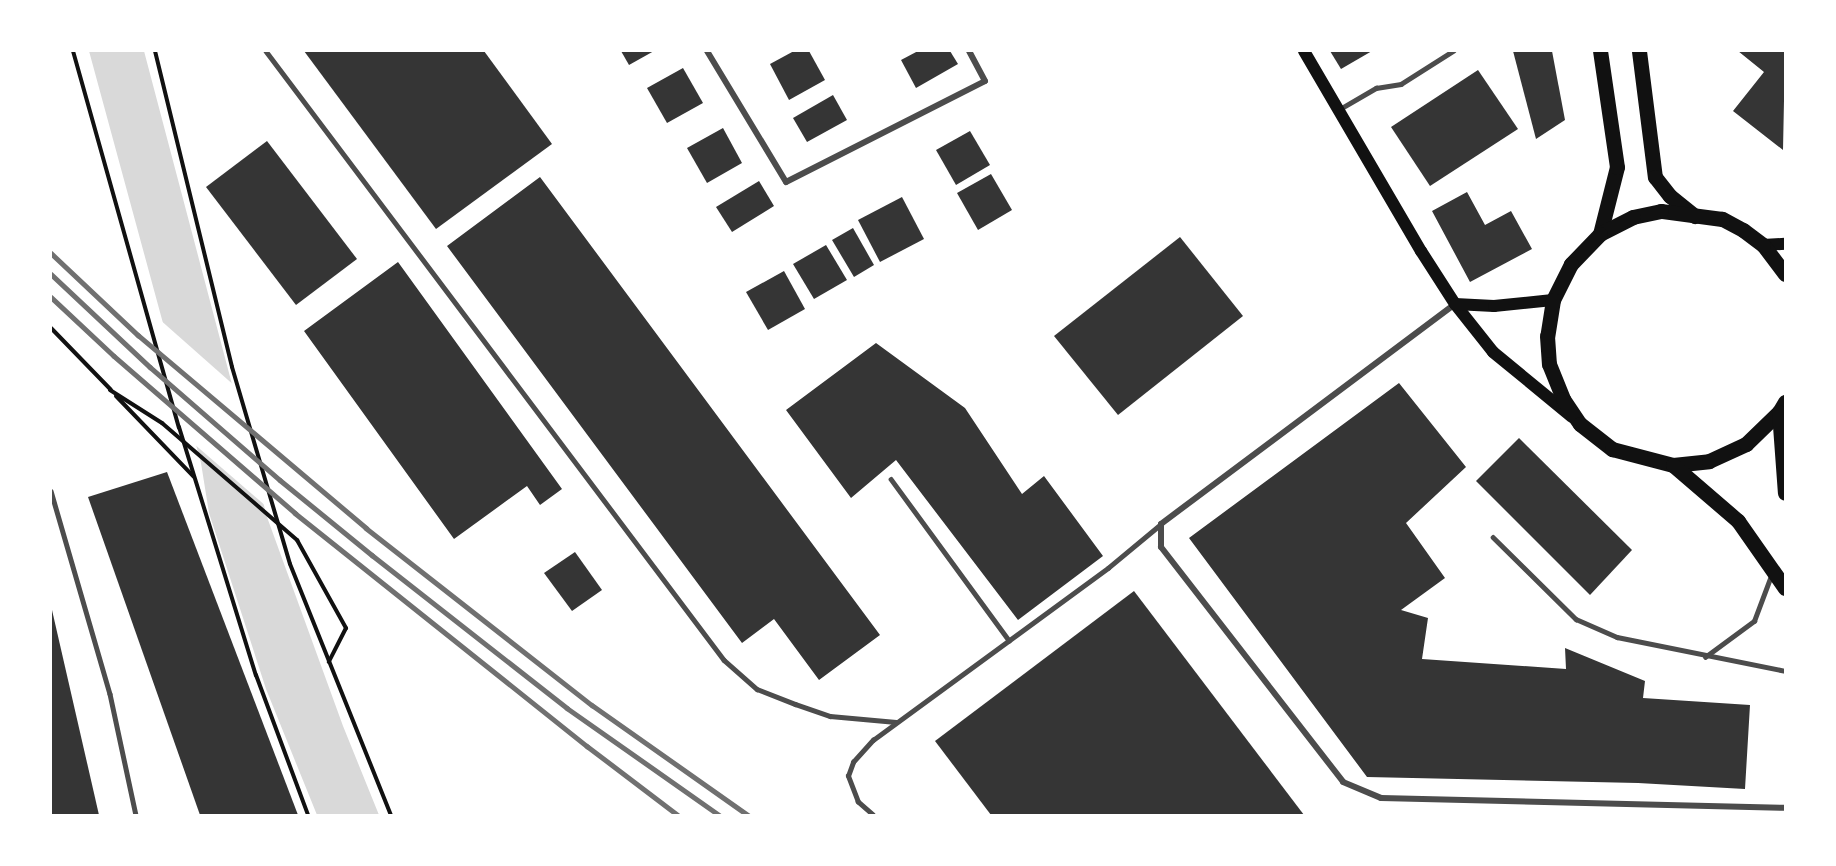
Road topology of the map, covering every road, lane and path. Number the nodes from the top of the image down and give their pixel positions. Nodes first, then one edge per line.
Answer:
1 (74, 51) edge
2 (154, 51) edge
3 (266, 51) edge
4 (707, 51) edge
5 (969, 51) edge
6 (1304, 51) edge
7 (1453, 51) edge
8 (1600, 51) edge
9 (1639, 51) edge
10 (1338, 110) junction
11 (1695, 216) junction
12 (1600, 234) junction
13 (1785, 244) edge
14 (1762, 245) junction
15 (1785, 274) edge
16 (1553, 300) junction
17 (1455, 304) junction
18 (51, 328) edge
19 (110, 390) junction
20 (1782, 407) edge
21 (1580, 424) junction
22 (1673, 465) junction
23 (194, 478) junction
24 (891, 479) dead end
25 (51, 491) edge
26 (1785, 493) edge
27 (1161, 524) junction
28 (1493, 537) dead end
29 (1774, 569) junction
30 (1785, 588) edge
31 (1009, 640) junction
32 (1705, 657) junction
33 (328, 663) junction
34 (1785, 671) edge
35 (896, 722) junction
36 (1785, 808) edge
37 (136, 815) edge
38 (308, 815) edge
39 (391, 815) edge
40 (873, 815) edge

1 - 23 path
2 - 33 path
3 - 35 lane
4 - 5 street
6 - 10 main road
7 - 10 lane
8 - 12 main road
9 - 11 main road
10 - 17 main road
11 - 12 main road
11 - 14 main road
12 - 16 main road
13 - 14 main road
14 - 15 main road
16 - 17 main road
16 - 21 main road
17 - 21 main road
17 - 27 street
18 - 19 path
19 - 23 path
19 - 33 path
20 - 22 main road
20 - 26 main road
21 - 22 main road
22 - 29 main road
23 - 38 path
24 - 31 lane
25 - 37 lane
27 - 31 lane
27 - 36 street
28 - 32 lane
29 - 30 main road
29 - 32 lane
31 - 35 lane
32 - 34 lane
33 - 39 path
35 - 40 lane

